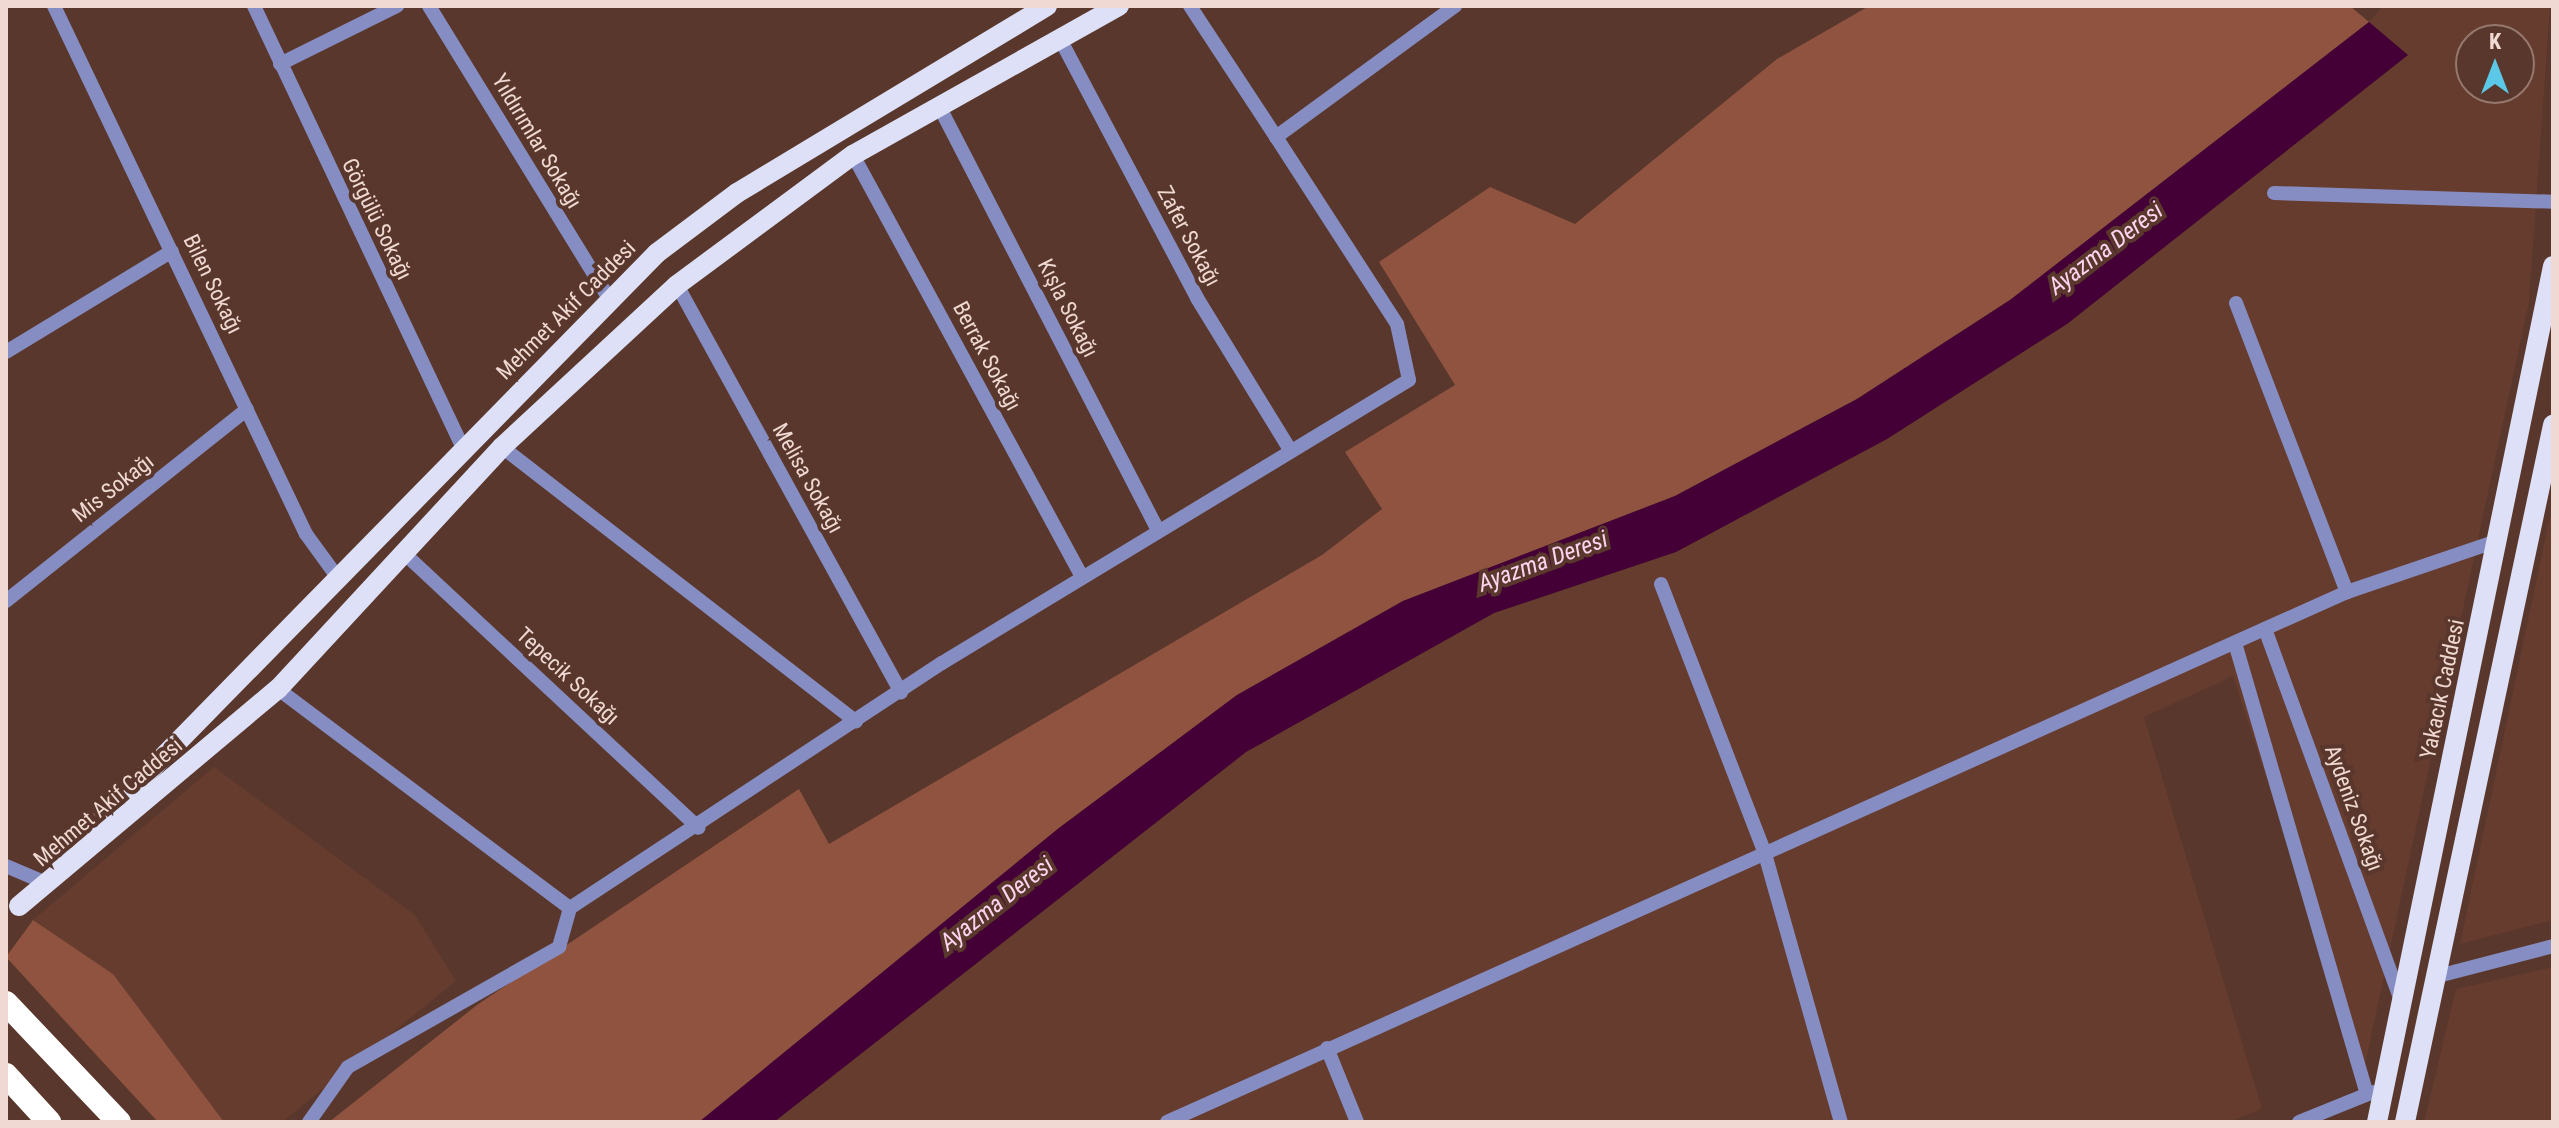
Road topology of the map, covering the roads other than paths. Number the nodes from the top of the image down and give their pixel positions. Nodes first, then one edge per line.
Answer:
1 (54, 6) edge
2 (254, 6) edge
3 (397, 6) edge
4 (429, 6) edge
5 (1047, 6) edge
6 (1119, 6) edge
7 (1190, 6) edge
8 (1455, 6) edge
9 (1059, 37) junction
10 (280, 64) junction
11 (913, 88) junction
12 (939, 106) junction
13 (1276, 137) junction
14 (853, 155) junction
15 (2274, 193) dead end
16 (2553, 202) edge
17 (172, 251) junction
18 (2553, 266) edge
19 (677, 285) junction
20 (608, 297) junction
21 (2236, 303) dead end
22 (7, 348) edge
23 (247, 409) junction
24 (2553, 425) edge
25 (502, 447) junction
26 (463, 449) junction
27 (1290, 450) junction
28 (1158, 531) junction
29 (2497, 541) junction
30 (406, 555) junction
31 (1082, 577) junction
32 (338, 578) junction
33 (1661, 584) dead end
34 (2347, 592) junction
35 (6, 601) edge
36 (2265, 629) junction
37 (2235, 643) junction
38 (278, 689) junction
39 (901, 692) junction
40 (856, 722) junction
41 (699, 828) junction
42 (1765, 854) junction
43 (6, 866) edge
44 (42, 881) junction
45 (570, 908) junction
46 (12, 912) edge
47 (2553, 946) edge
48 (2438, 976) junction
49 (2402, 1002) junction
50 (6, 1003) edge
51 (1327, 1048) junction
52 (6, 1075) edge
53 (2376, 1091) junction
54 (49, 1122) edge
55 (119, 1122) edge
56 (309, 1122) edge
57 (1167, 1122) edge
58 (1357, 1122) edge
59 (1841, 1122) edge
60 (2299, 1122) edge
61 (2377, 1122) edge
62 (2405, 1122) edge

1 - 17 street, Bilen Sokağı
2 - 10 street, Görgülü Sokağı
3 - 10 street
4 - 20 street, Yıldırımlar Sokağı
5 - 11 main road, Mehmet Akif Caddesi
6 - 9 main road, Mehmet Akif Caddesi
7 - 13 street
8 - 13 street
9 - 12 main road, Mehmet Akif Caddesi
9 - 27 street, Zafer Sokağı
10 - 26 street, Görgülü Sokağı
11 - 12 main road
11 - 20 main road, Mehmet Akif Caddesi
12 - 14 main road, Mehmet Akif Caddesi
12 - 28 street, Kışla Sokağı
13 - 27 street
14 - 19 main road, Mehmet Akif Caddesi
14 - 31 street, Berrak Sokağı
15 - 16 street
17 - 22 street
17 - 23 street, Bilen Sokağı
18 - 29 main road, Yakacık Caddesi
19 - 25 main road, Mehmet Akif Caddesi
19 - 39 street, Melisa Sokağı
20 - 26 main road, Mehmet Akif Caddesi
21 - 34 street
23 - 32 street, Bilen Sokağı
23 - 35 street, Mis Sokağı
24 - 48 main road
25 - 26 main road
25 - 30 main road, Mehmet Akif Caddesi
25 - 40 street
26 - 32 main road, Mehmet Akif Caddesi
27 - 28 street
28 - 31 street
29 - 34 street
29 - 49 main road, Yakacık Caddesi
30 - 38 main road, Mehmet Akif Caddesi
30 - 41 street, Tepecik Sokağı
31 - 39 street
32 - 44 main road, Mehmet Akif Caddesi
33 - 42 street
34 - 36 street
36 - 37 street
36 - 49 street, Aydeniz Sokağı
37 - 42 street
37 - 53 street
38 - 45 street
38 - 46 main road, Mehmet Akif Caddesi
39 - 40 street
40 - 41 street
41 - 45 street
42 - 51 street
42 - 59 street
43 - 44 street
44 - 46 main road, Mehmet Akif Caddesi
45 - 56 street
47 - 48 street
48 - 62 main road
49 - 53 main road, Yakacık Caddesi
50 - 55 highway
51 - 57 street
51 - 58 street
52 - 54 highway
53 - 60 street
53 - 61 main road, Yakacık Caddesi

